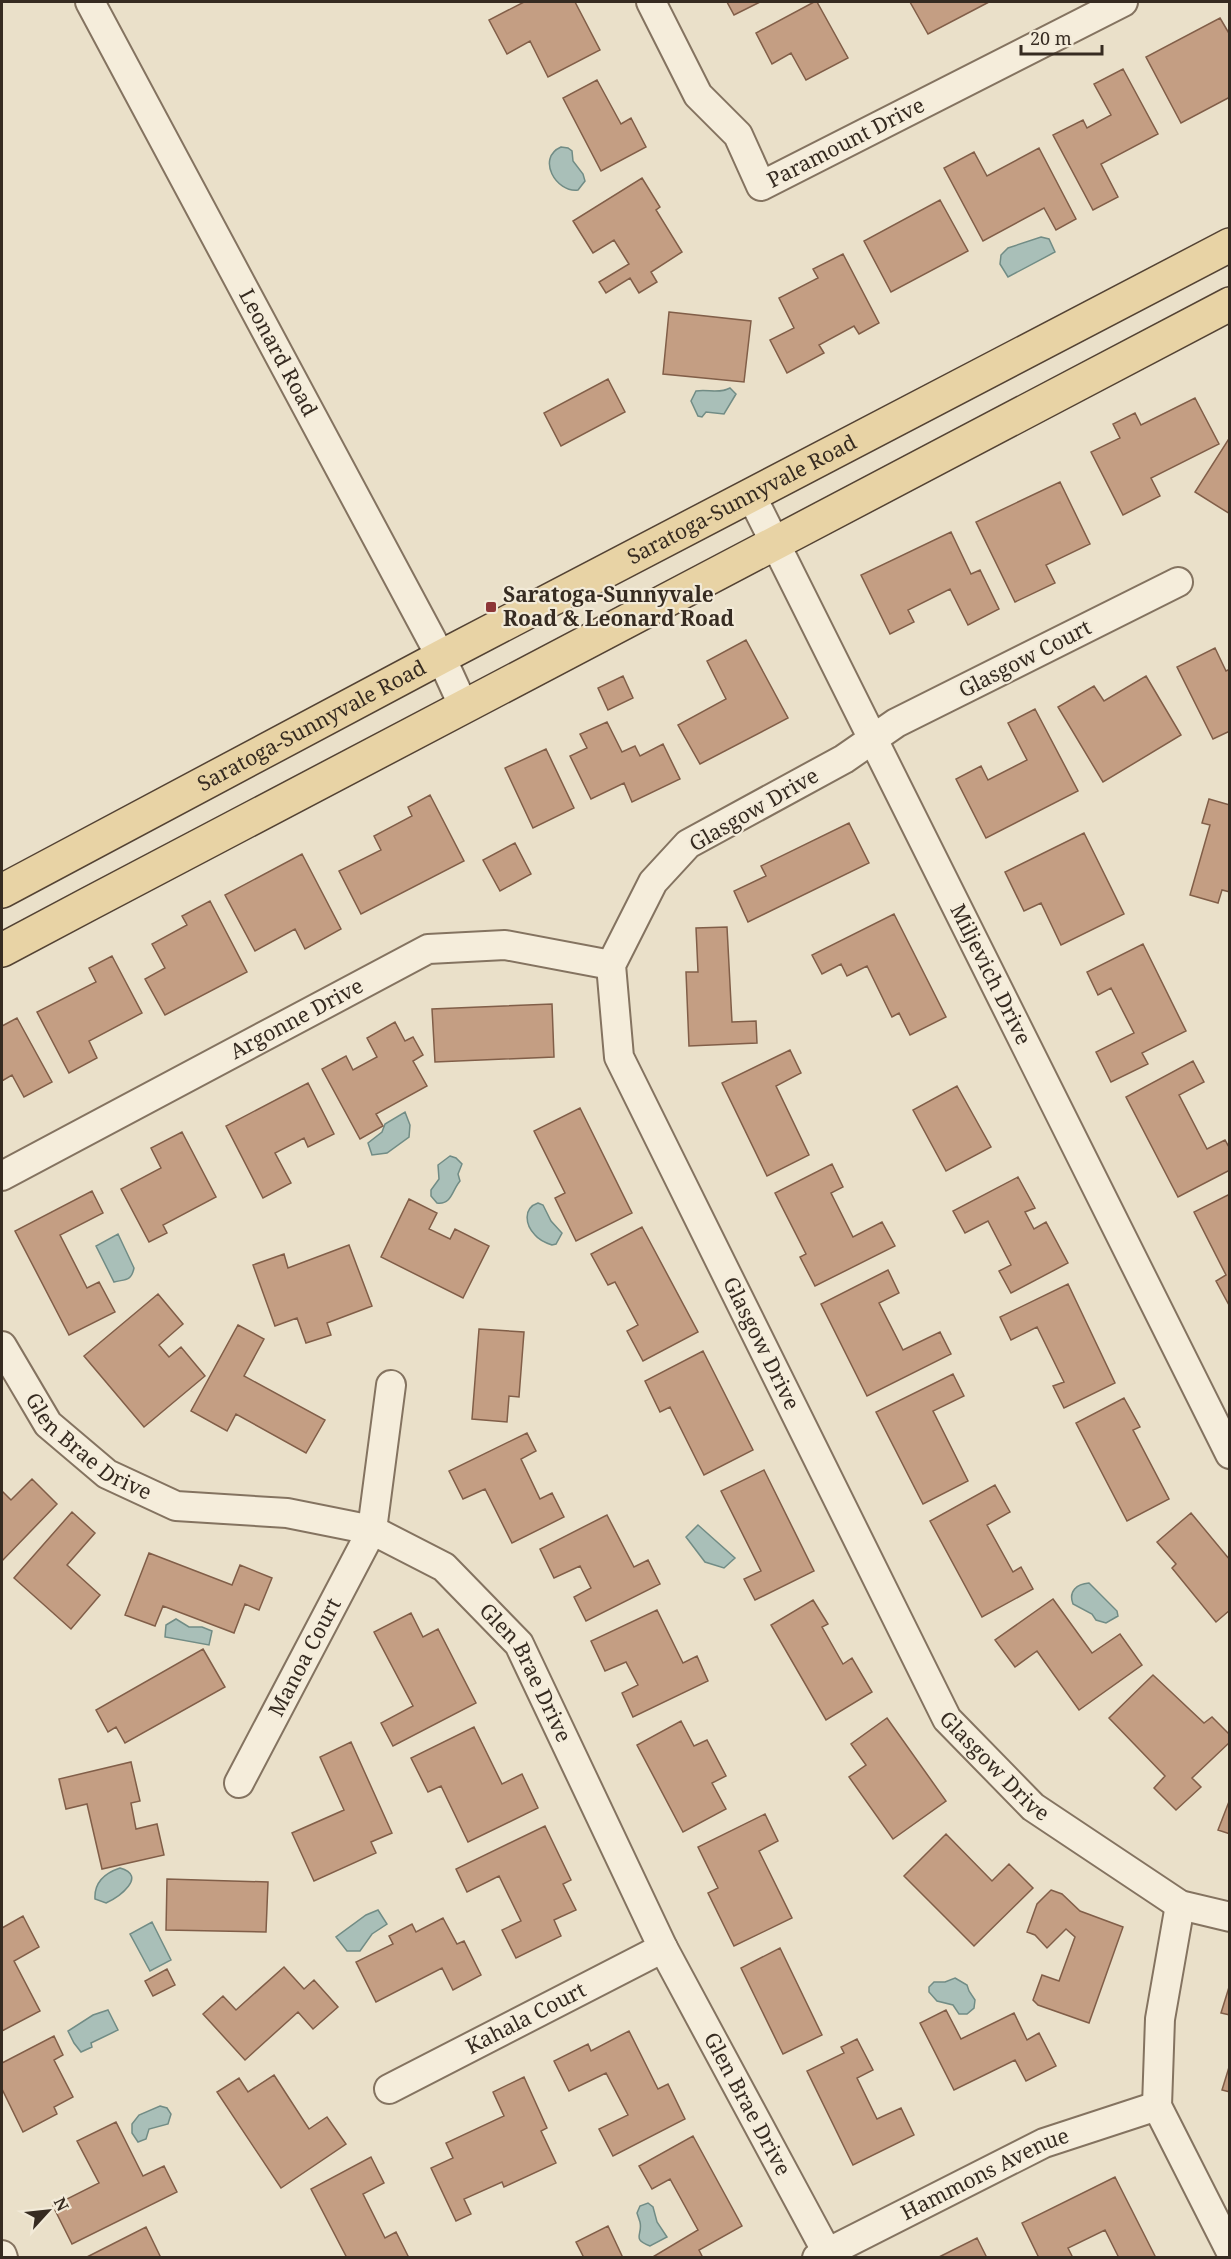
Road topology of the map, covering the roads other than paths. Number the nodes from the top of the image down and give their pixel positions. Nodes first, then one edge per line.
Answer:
1 (90, 2) edge
2 (651, 2) edge
3 (1123, 2) edge
4 (1230, 245) edge
5 (1230, 304) edge
6 (751, 495) junction
7 (775, 544) junction
8 (1178, 582) dead end
9 (441, 657) junction
10 (463, 705) junction
11 (873, 738) junction
12 (2, 891) edge
13 (2, 950) edge
14 (611, 965) junction
15 (2, 1176) edge
16 (2, 1346) edge
17 (391, 1385) dead end
18 (1230, 1454) edge
19 (372, 1530) junction
20 (238, 1783) dead end
21 (1180, 1905) junction
22 (1230, 1917) edge
23 (663, 1948) junction
24 (389, 2089) dead end
25 (1157, 2106) junction
26 (1230, 2250) edge
27 (824, 2256) edge

1 - 9 street, Leonard Road
2 - 3 street, Paramount Drive
4 - 6 main road, Saratoga-Sunnyvale Road
5 - 7 main road
6 - 7 street, Miljevich Drive
6 - 9 main road, Saratoga-Sunnyvale Road
7 - 10 main road
7 - 11 street, Miljevich Drive
8 - 11 street, Glasgow Court
9 - 10 street, Leonard Road
9 - 12 main road, Saratoga-Sunnyvale Road
10 - 13 main road
11 - 14 street, Glasgow Drive
11 - 18 street, Miljevich Drive
14 - 15 street, Argonne Drive
14 - 21 street, Glasgow Drive
16 - 19 street, Glen Brae Drive
17 - 19 street
19 - 20 street, Manoa Court
19 - 23 street, Glen Brae Drive
21 - 22 street, Glasgow Drive
21 - 25 street
23 - 24 street, Kahala Court
23 - 27 street, Glen Brae Drive
25 - 26 street
25 - 27 street, Hammons Avenue

